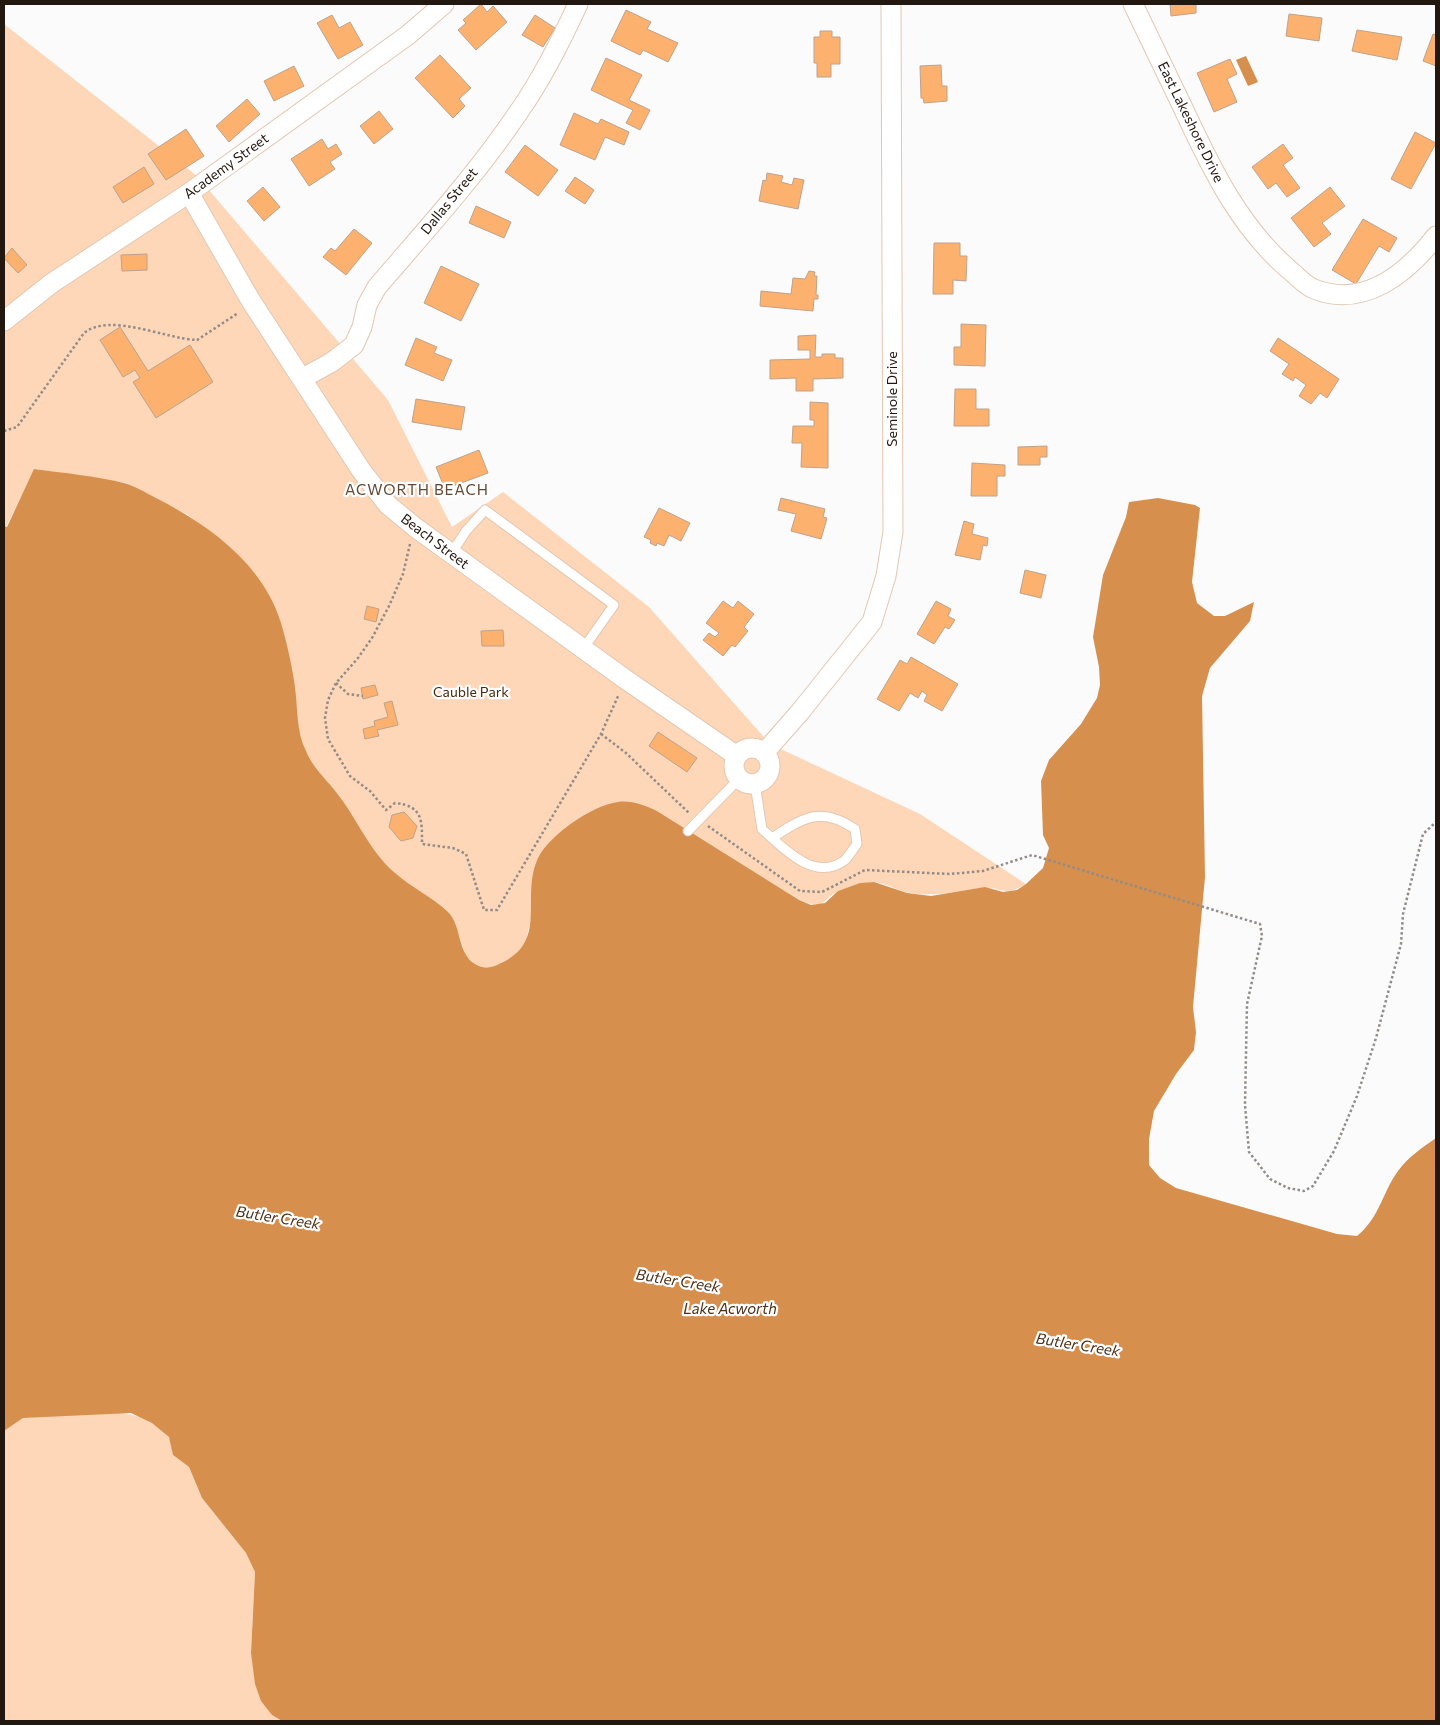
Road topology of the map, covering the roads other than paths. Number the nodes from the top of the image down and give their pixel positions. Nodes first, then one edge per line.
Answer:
1 (444, 4) edge
2 (578, 4) edge
3 (891, 4) edge
4 (1133, 4) edge
5 (189, 193) junction
6 (1433, 246) edge
7 (4, 321) edge
8 (303, 378) junction
9 (451, 554) junction
10 (583, 649) junction
11 (764, 753) junction
12 (737, 756) junction
13 (747, 781) junction
14 (688, 831) dead end
15 (772, 838) junction

1 - 5 street, Academy Street
2 - 8 street, Dallas Street
3 - 11 street, Seminole Drive
4 - 6 street, East Lakeshore Drive
5 - 7 street, Academy Street
5 - 8 street, Beach Street
8 - 9 street, Beach Street
9 - 10 street, Beach Street
9 - 10 lane
10 - 12 street, Beach Street
11 - 12 street
11 - 13 street
12 - 13 street
13 - 14 lane
13 - 15 lane
15 - 15 lane

